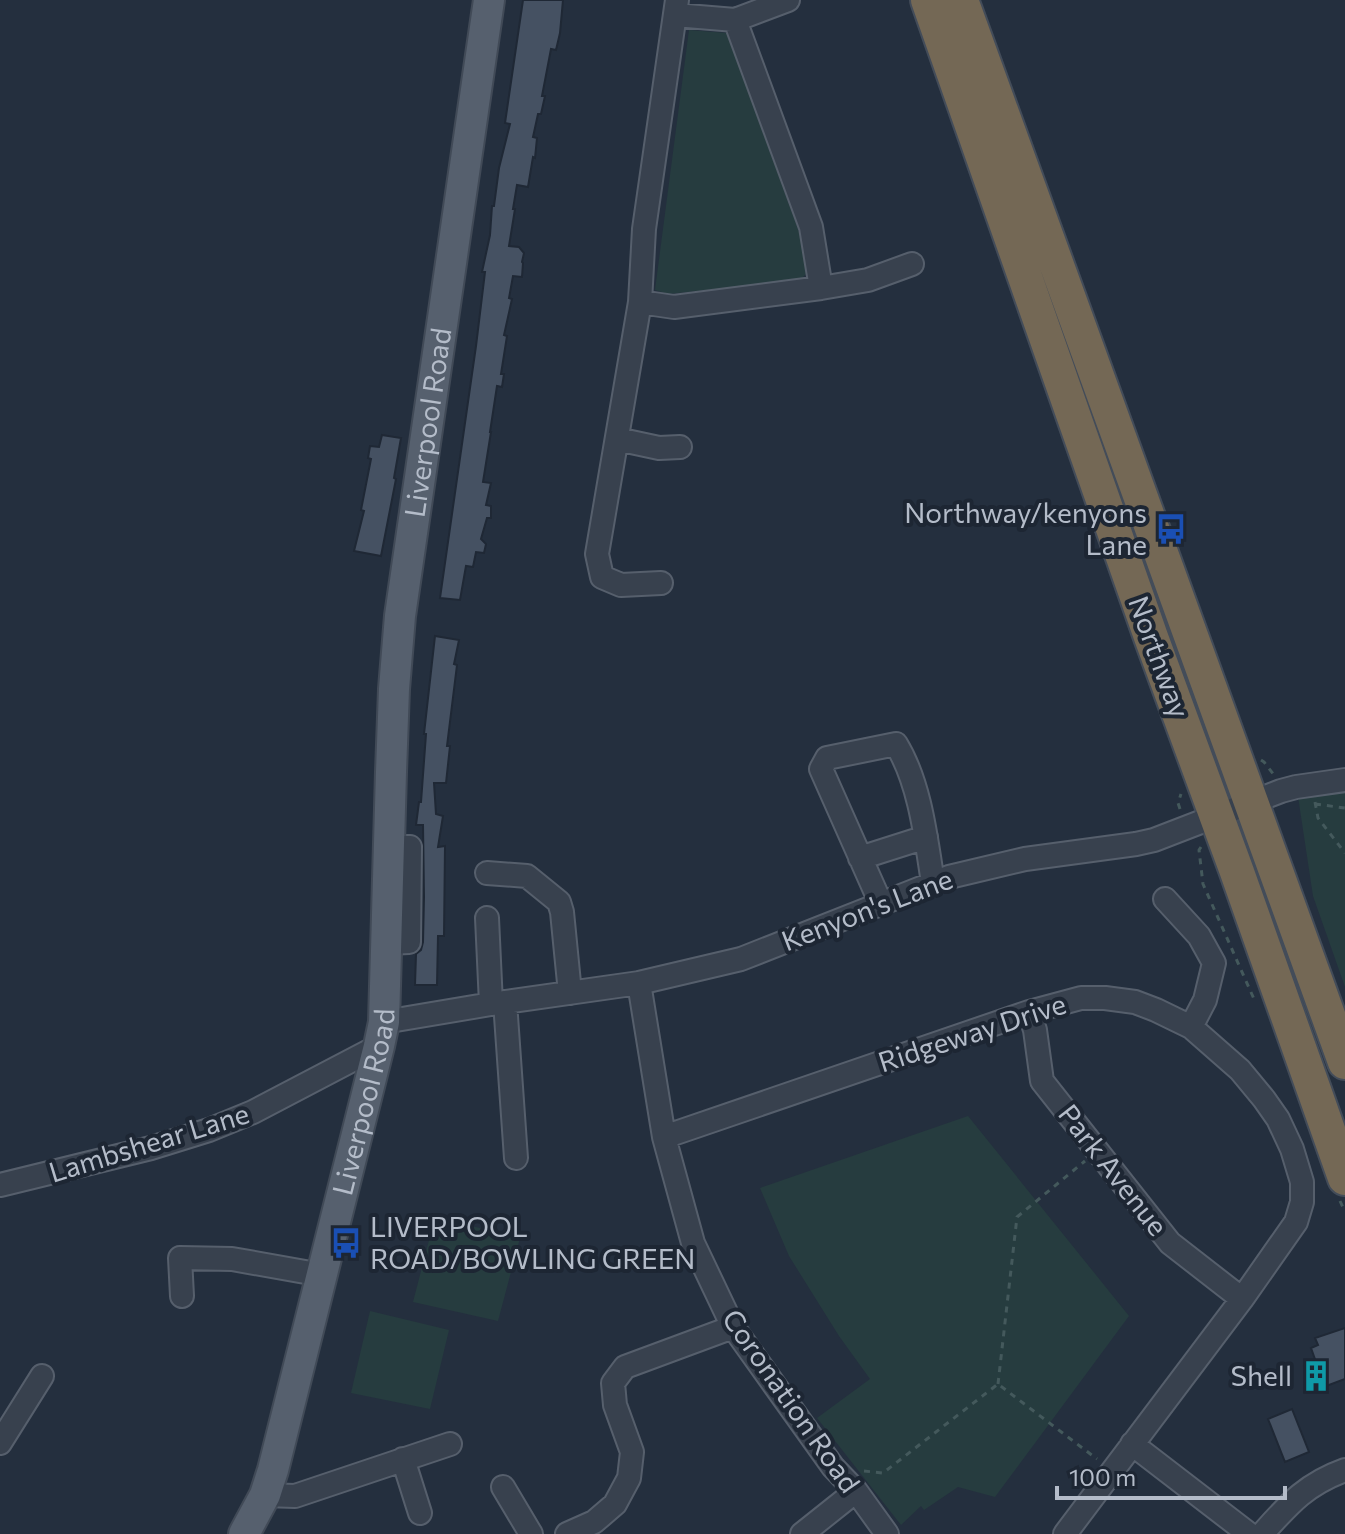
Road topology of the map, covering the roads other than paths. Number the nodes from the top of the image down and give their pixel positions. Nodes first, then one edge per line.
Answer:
1 (489, 0) edge
2 (788, 0) edge
3 (928, 0) edge
4 (961, 0) edge
5 (676, 7) edge
6 (735, 20) junction
7 (912, 264) dead end
8 (821, 288) junction
9 (640, 302) junction
10 (617, 439) junction
11 (680, 447) dead end
12 (661, 583) dead end
13 (1345, 780) edge
14 (1251, 802) junction
15 (1217, 815) junction
16 (926, 837) junction
17 (860, 858) junction
18 (487, 873) dead end
19 (933, 883) junction
20 (1165, 899) dead end
21 (881, 904) junction
22 (487, 918) dead end
23 (639, 983) junction
24 (570, 993) junction
25 (498, 1003) junction
26 (1029, 1012) junction
27 (1191, 1027) junction
28 (382, 1034) junction
29 (1345, 1062) edge
30 (664, 1137) junction
31 (516, 1158) dead end
32 (1345, 1178) edge
33 (0, 1185) edge
34 (322, 1275) junction
35 (182, 1296) dead end
36 (1242, 1299) junction
37 (733, 1327) junction
38 (42, 1376) dead end
39 (0, 1443) edge
40 (450, 1444) dead end
41 (1132, 1444) junction
42 (403, 1459) junction
43 (1345, 1470) edge
44 (503, 1487) dead end
45 (856, 1491) junction
46 (265, 1495) junction
47 (420, 1513) dead end
48 (244, 1534) edge
49 (531, 1534) edge
50 (567, 1534) edge
51 (802, 1534) edge
52 (887, 1534) edge
53 (1065, 1534) edge
54 (1249, 1534) edge
55 (1262, 1534) edge

1 - 28 main road, Liverpool Road
2 - 6 street
3 - 15 highway, Northway
4 - 14 highway, Northway
5 - 6 street
5 - 9 street
6 - 8 street
7 - 8 street
8 - 9 street
9 - 10 street
10 - 11 street
10 - 12 street
13 - 14 street, Kenyon's Lane
14 - 15 street, Kenyon's Lane
14 - 29 highway, Northway
15 - 19 street, Kenyon's Lane
15 - 32 highway, Northway
16 - 17 street
16 - 17 street
16 - 19 street
17 - 21 street
18 - 24 street
19 - 21 street, Kenyon's Lane
20 - 27 street
21 - 23 street, Kenyon's Lane
22 - 25 street
23 - 24 street, Kenyon's Lane
23 - 30 street, Coronation Road
24 - 25 street, Kenyon's Lane
25 - 28 street, Kenyon's Lane
25 - 31 street
26 - 27 street, Ridgeway Drive
26 - 30 street, Ridgeway Drive
26 - 36 street, Park Avenue
27 - 36 street, Ridgeway Drive
28 - 33 street, Lambshear Lane
28 - 34 main road, Liverpool Road
30 - 37 street, Coronation Road
34 - 35 street
34 - 46 main road, Liverpool Road
36 - 41 street, Ridgeway Drive
37 - 45 street, Coronation Road
37 - 50 street
38 - 39 street
40 - 42 street
41 - 53 street, Ridgeway Drive
41 - 54 street
42 - 46 street
42 - 47 street
43 - 55 street
44 - 49 street
45 - 51 street
45 - 52 street, Coronation Road
46 - 48 main road, Liverpool Road

